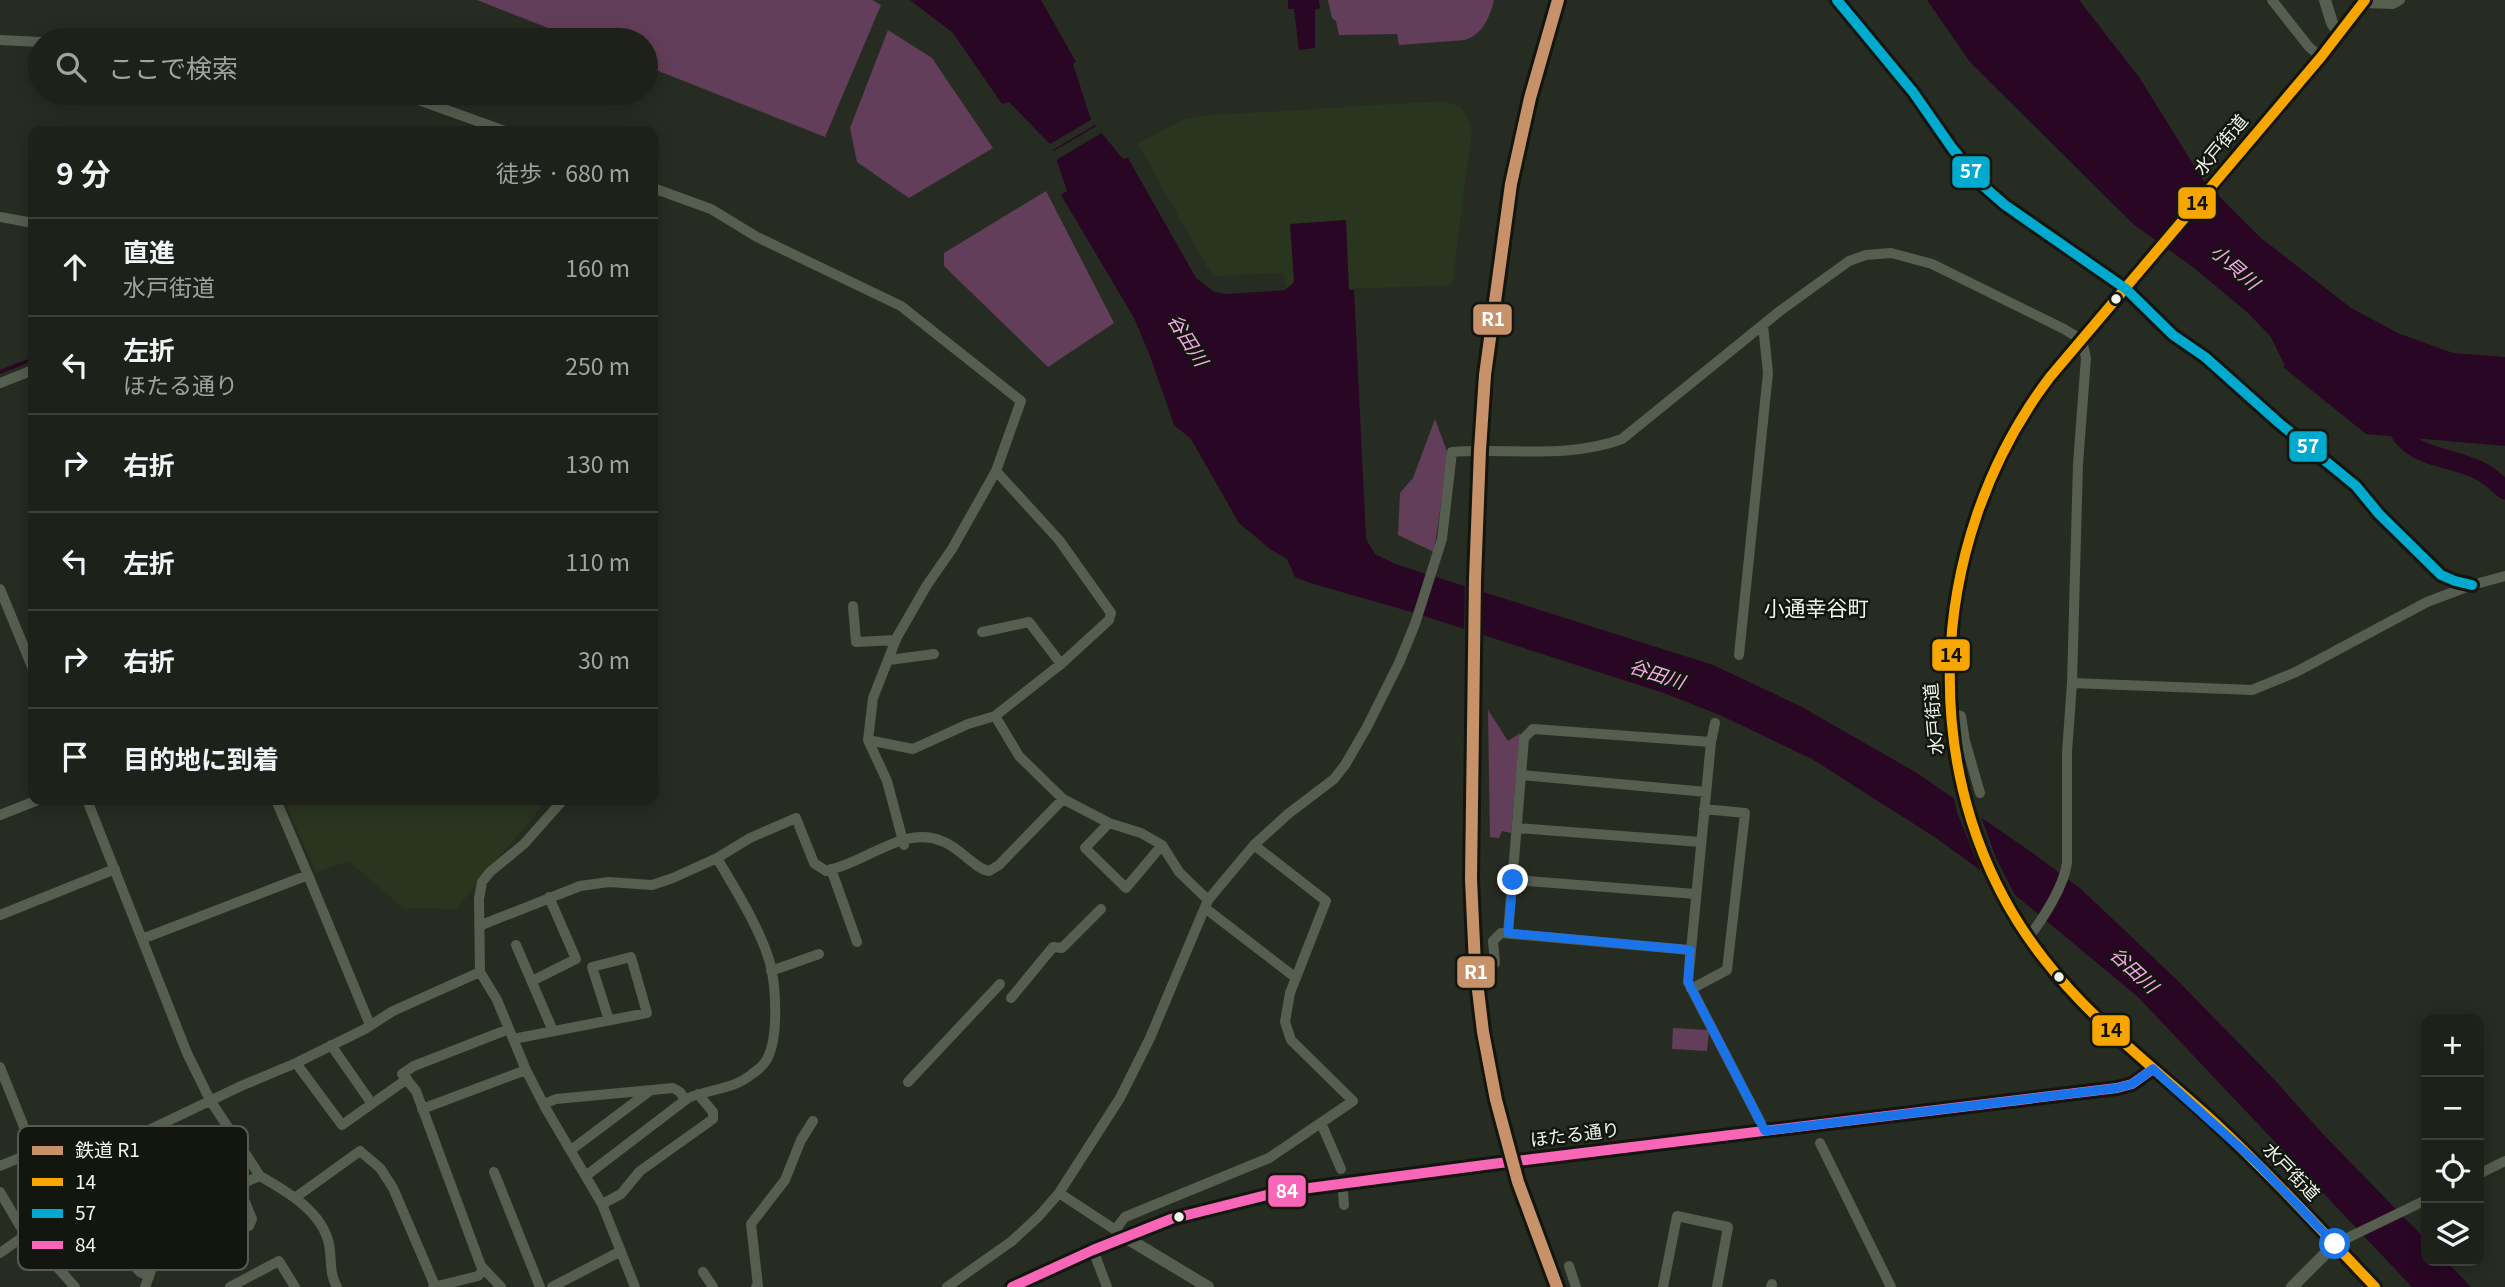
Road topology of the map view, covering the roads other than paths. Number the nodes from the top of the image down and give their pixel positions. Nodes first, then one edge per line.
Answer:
1 (1837, 0) edge
2 (2273, 0) edge
3 (2325, 0) edge
4 (2400, 0) edge
5 (2364, 2) edge
6 (2339, 33) junction
7 (0, 40) edge
8 (28, 42) edge
9 (2320, 57) junction
10 (432, 105) edge
11 (491, 126) edge
12 (658, 190) edge
13 (0, 217) edge
14 (28, 222) edge
15 (2126, 289) junction
16 (1763, 325) junction
17 (2082, 340) junction
18 (28, 372) edge
19 (0, 383) edge
20 (996, 471) junction
21 (2505, 576) edge
22 (2472, 585) junction
23 (0, 589) edge
24 (853, 606) dead end
25 (982, 632) dead end
26 (896, 640) junction
27 (934, 653) dead end
28 (1739, 655) dead end
29 (28, 657) edge
30 (889, 660) junction
31 (1061, 664) junction
32 (2072, 683) junction
33 (1950, 713) junction
34 (995, 716) junction
35 (1715, 723) dead end
36 (868, 740) junction
37 (1711, 742) junction
38 (1521, 775) junction
39 (1706, 792) junction
40 (1980, 793) dead end
41 (1063, 799) junction
42 (28, 804) edge
43 (89, 805) edge
44 (278, 805) edge
45 (559, 805) edge
46 (1704, 809) junction
47 (0, 815) edge
48 (1109, 823) junction
49 (1517, 828) junction
50 (903, 842) junction
51 (1701, 842) junction
52 (1162, 845) junction
53 (1254, 845) junction
54 (717, 858) junction
55 (115, 869) junction
56 (831, 869) junction
57 (308, 875) junction
58 (1513, 880) junction
59 (1696, 894) junction
60 (549, 897) junction
61 (1206, 904) junction
62 (1101, 909) dead end
63 (0, 915) edge
64 (479, 926) junction
65 (1508, 933) junction
66 (2028, 938) junction
67 (142, 939) junction
68 (856, 942) dead end
69 (516, 945) dead end
70 (1690, 950) junction
71 (819, 954) dead end
72 (1495, 962) dead end
73 (771, 971) junction
74 (480, 972) junction
75 (1296, 978) junction
76 (532, 981) junction
77 (1000, 984) dead end
78 (1691, 989) junction
79 (1011, 998) dead end
80 (609, 1020) junction
81 (370, 1026) junction
82 (554, 1031) junction
83 (511, 1034) junction
84 (331, 1045) junction
85 (296, 1063) junction
86 (0, 1067) edge
87 (2153, 1069) junction
88 (526, 1070) junction
89 (407, 1079) junction
90 (908, 1082) dead end
91 (651, 1090) junction
92 (698, 1094) junction
93 (210, 1100) junction
94 (685, 1100) junction
95 (372, 1104) junction
96 (544, 1104) junction
97 (422, 1109) junction
98 (813, 1121) dead end
99 (1321, 1123) junction
100 (24, 1126) edge
101 (157, 1126) edge
102 (227, 1126) edge
103 (1765, 1131) junction
104 (1820, 1143) dead end
105 (571, 1150) junction
106 (248, 1158) edge
107 (18, 1159) edge
108 (2505, 1161) edge
109 (0, 1166) edge
110 (1341, 1169) dead end
111 (494, 1172) dead end
112 (2484, 1172) edge
113 (587, 1175) junction
114 (260, 1176) junction
115 (248, 1181) edge
116 (0, 1192) edge
117 (1343, 1192) dead end
118 (1059, 1193) junction
119 (296, 1198) junction
120 (2421, 1202) edge
121 (603, 1204) junction
122 (1344, 1205) dead end
123 (248, 1209) edge
124 (18, 1220) edge
125 (248, 1226) edge
126 (1120, 1233) junction
127 (18, 1240) edge
128 (2335, 1244) junction
129 (1093, 1250) junction
130 (621, 1251) junction
131 (0, 1253) edge
132 (1569, 1266) dead end
133 (484, 1269) junction
134 (60, 1270) edge
135 (703, 1272) dead end
136 (75, 1287) edge
137 (230, 1287) edge
138 (295, 1287) edge
139 (337, 1287) edge
140 (434, 1287) edge
141 (501, 1287) edge
142 (540, 1287) edge
143 (552, 1287) edge
144 (635, 1287) edge
145 (713, 1287) edge
146 (756, 1287) edge
147 (947, 1287) edge
148 (1012, 1287) edge
149 (1107, 1287) edge
150 (1208, 1287) edge
151 (1576, 1287) edge
152 (1663, 1287) edge
153 (1717, 1287) edge
154 (1891, 1287) edge
155 (2292, 1287) edge
156 (2375, 1287) edge

1 - 15 street
2 - 9 street
3 - 6 street
4 - 5 street
5 - 6 main road, 水戸街道
6 - 9 main road, 水戸街道
7 - 8 street
9 - 15 main road, 水戸街道
10 - 11 street
12 - 20 street
13 - 14 street
15 - 17 main road, 水戸街道
15 - 22 street
16 - 17 street
16 - 28 street
16 - 53 street
17 - 32 street
17 - 33 main road, 水戸街道
18 - 19 street
20 - 26 street
20 - 31 street
21 - 22 street
22 - 32 street
23 - 29 street
24 - 26 street
25 - 31 street
26 - 30 street
27 - 30 street
30 - 36 street
31 - 34 street
32 - 66 street
33 - 40 street
33 - 66 main road, 水戸街道
34 - 36 street
34 - 41 street
35 - 37 street
36 - 50 street
37 - 38 street
37 - 39 street
38 - 39 street
38 - 49 street
39 - 46 street
41 - 48 street
41 - 50 street
42 - 47 street
43 - 55 street
44 - 57 street
45 - 64 street
46 - 51 street
46 - 78 street
48 - 52 street
48 - 52 street
49 - 51 street
49 - 58 street
50 - 56 street
51 - 59 street
52 - 61 street
53 - 61 street
53 - 75 street
54 - 56 street
54 - 60 street
54 - 73 street
55 - 63 street
55 - 67 street
56 - 68 street
57 - 67 street
57 - 81 street
58 - 59 street
58 - 65 street
59 - 70 street
60 - 64 street
60 - 76 street
61 - 75 street
61 - 118 street
62 - 79 street
64 - 74 street
65 - 70 street
65 - 72 street
66 - 87 main road, 水戸街道
67 - 93 street
69 - 76 street
70 - 78 street
71 - 73 street
73 - 92 street
74 - 81 street
74 - 83 street
75 - 99 street
76 - 82 street
77 - 90 street
78 - 103 street
80 - 80 street
80 - 82 street
81 - 84 street
82 - 83 street
83 - 88 street
83 - 89 street
84 - 85 street
84 - 95 street
85 - 93 street
85 - 95 street
86 - 100 street
87 - 103 main road, ほたる通り
87 - 128 main road, 水戸街道
88 - 96 street
88 - 97 street
89 - 95 street
89 - 97 street
91 - 94 street
91 - 96 street
91 - 105 street
92 - 94 street
92 - 121 street
93 - 101 street
93 - 102 street
94 - 113 street
96 - 105 street
97 - 133 street
98 - 146 street
99 - 110 street
99 - 126 street
103 - 126 main road, ほたる通り
104 - 154 street
105 - 113 street
106 - 114 street
107 - 109 street
108 - 112 street
111 - 142 street
113 - 121 street
114 - 115 street
114 - 119 street
116 - 124 street
117 - 122 street
118 - 126 street
118 - 147 street
119 - 139 street
119 - 140 street
120 - 128 street
121 - 130 street
123 - 125 street
126 - 129 main road, ほたる通り
126 - 150 street
127 - 131 street
128 - 155 street
128 - 156 main road, 水戸街道
129 - 148 main road, ほたる通り
129 - 149 street
130 - 143 street
130 - 144 street
132 - 151 street
133 - 140 street
133 - 141 street
134 - 136 street
135 - 145 street
137 - 138 street
152 - 153 street

